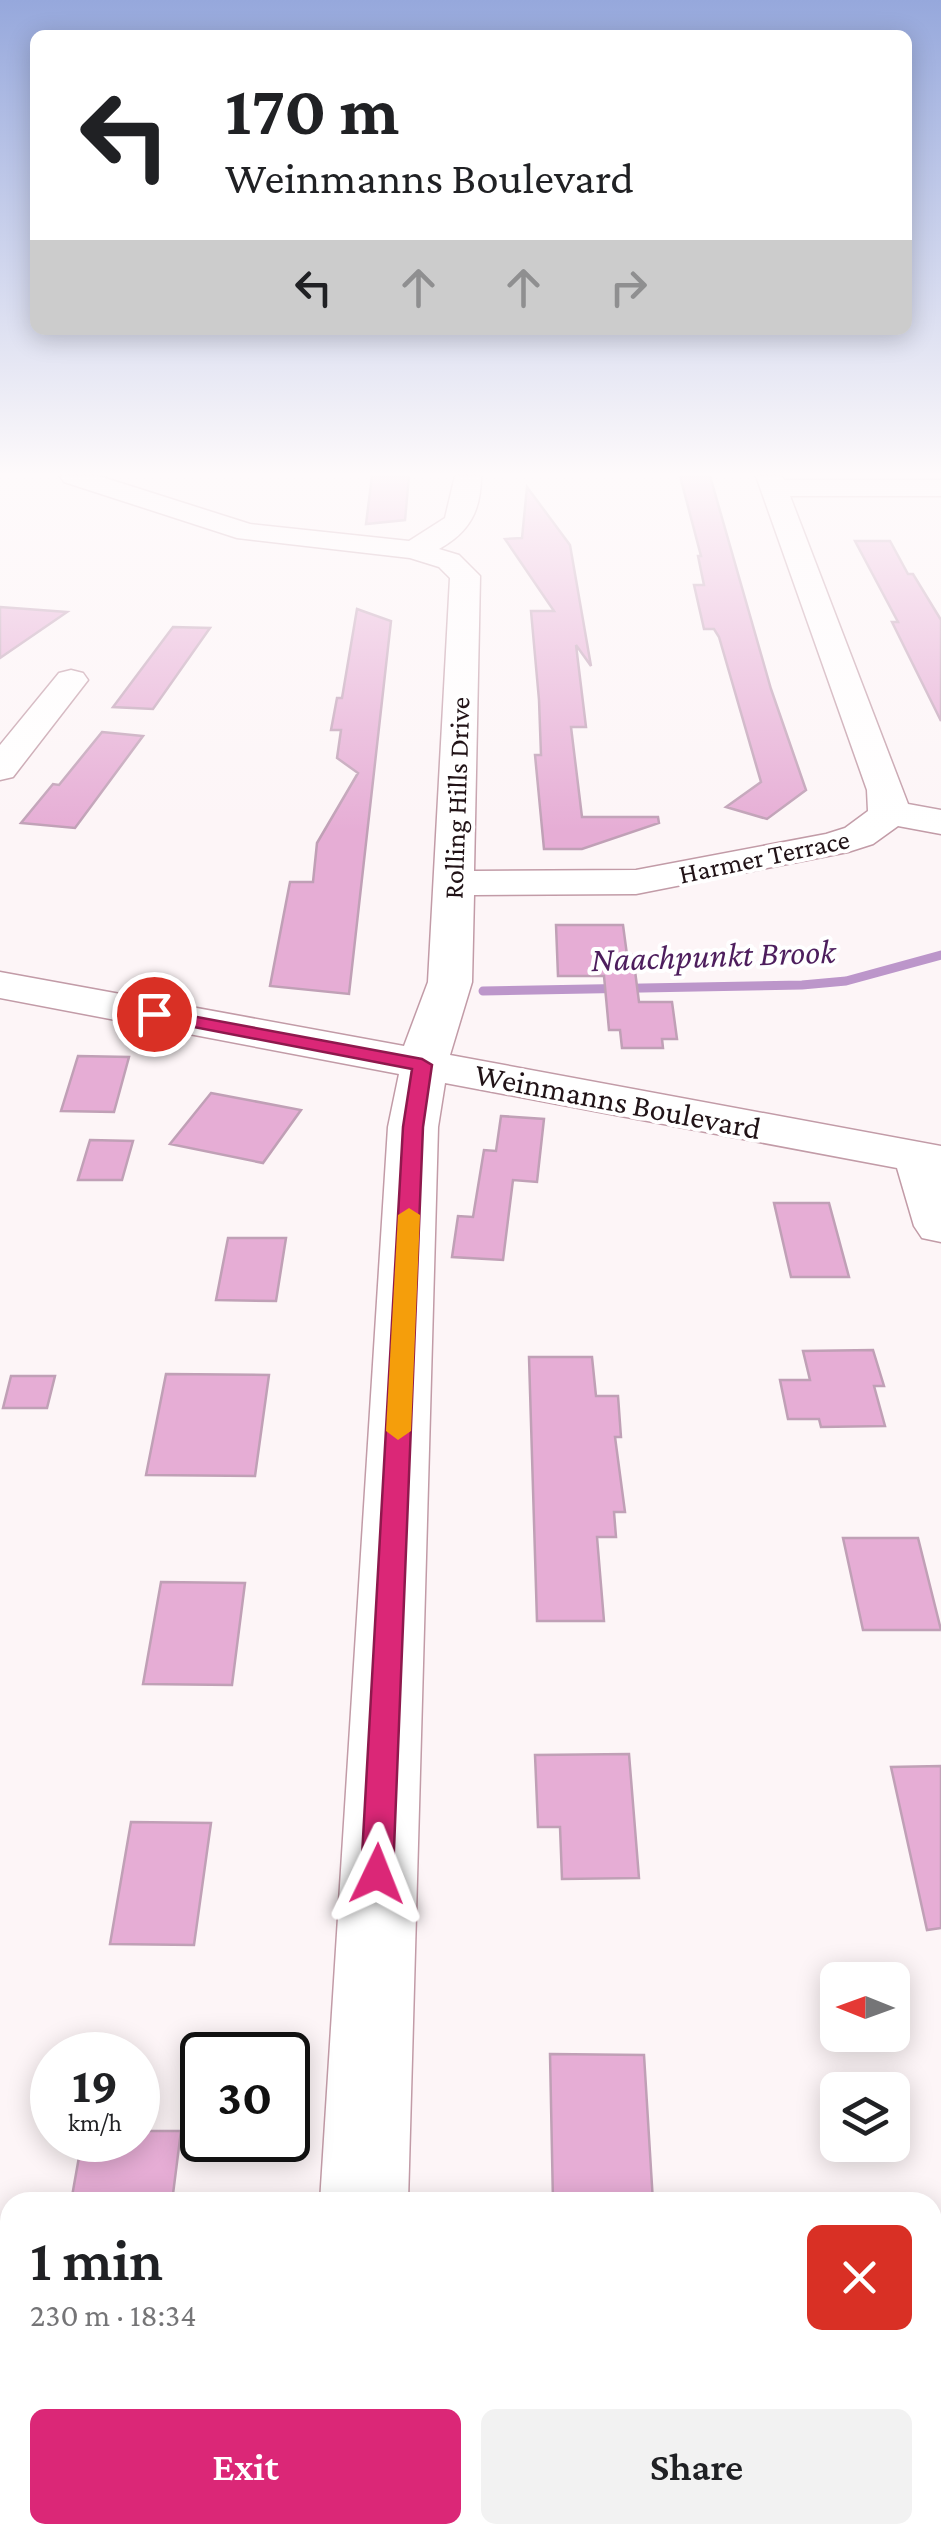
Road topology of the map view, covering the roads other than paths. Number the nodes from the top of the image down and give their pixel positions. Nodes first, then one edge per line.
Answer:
1 (464, 595) edge
2 (813, 595) edge
3 (71, 680) dead end
4 (0, 769) edge
5 (887, 812) junction
6 (941, 822) edge
7 (453, 883) junction
8 (0, 986) edge
9 (422, 1065) junction
10 (930, 1159) edge
11 (941, 1226) edge
12 (364, 2192) edge

1 - 7 street, Rolling Hills Drive
2 - 5 street, Harmer Terrace
3 - 4 street
5 - 6 street
5 - 7 street, Harmer Terrace
7 - 9 street, Rolling Hills Drive
8 - 9 street, Weinmanns Boulevard
9 - 10 street, Weinmanns Boulevard
9 - 12 street, Rolling Hills Drive
10 - 11 street

